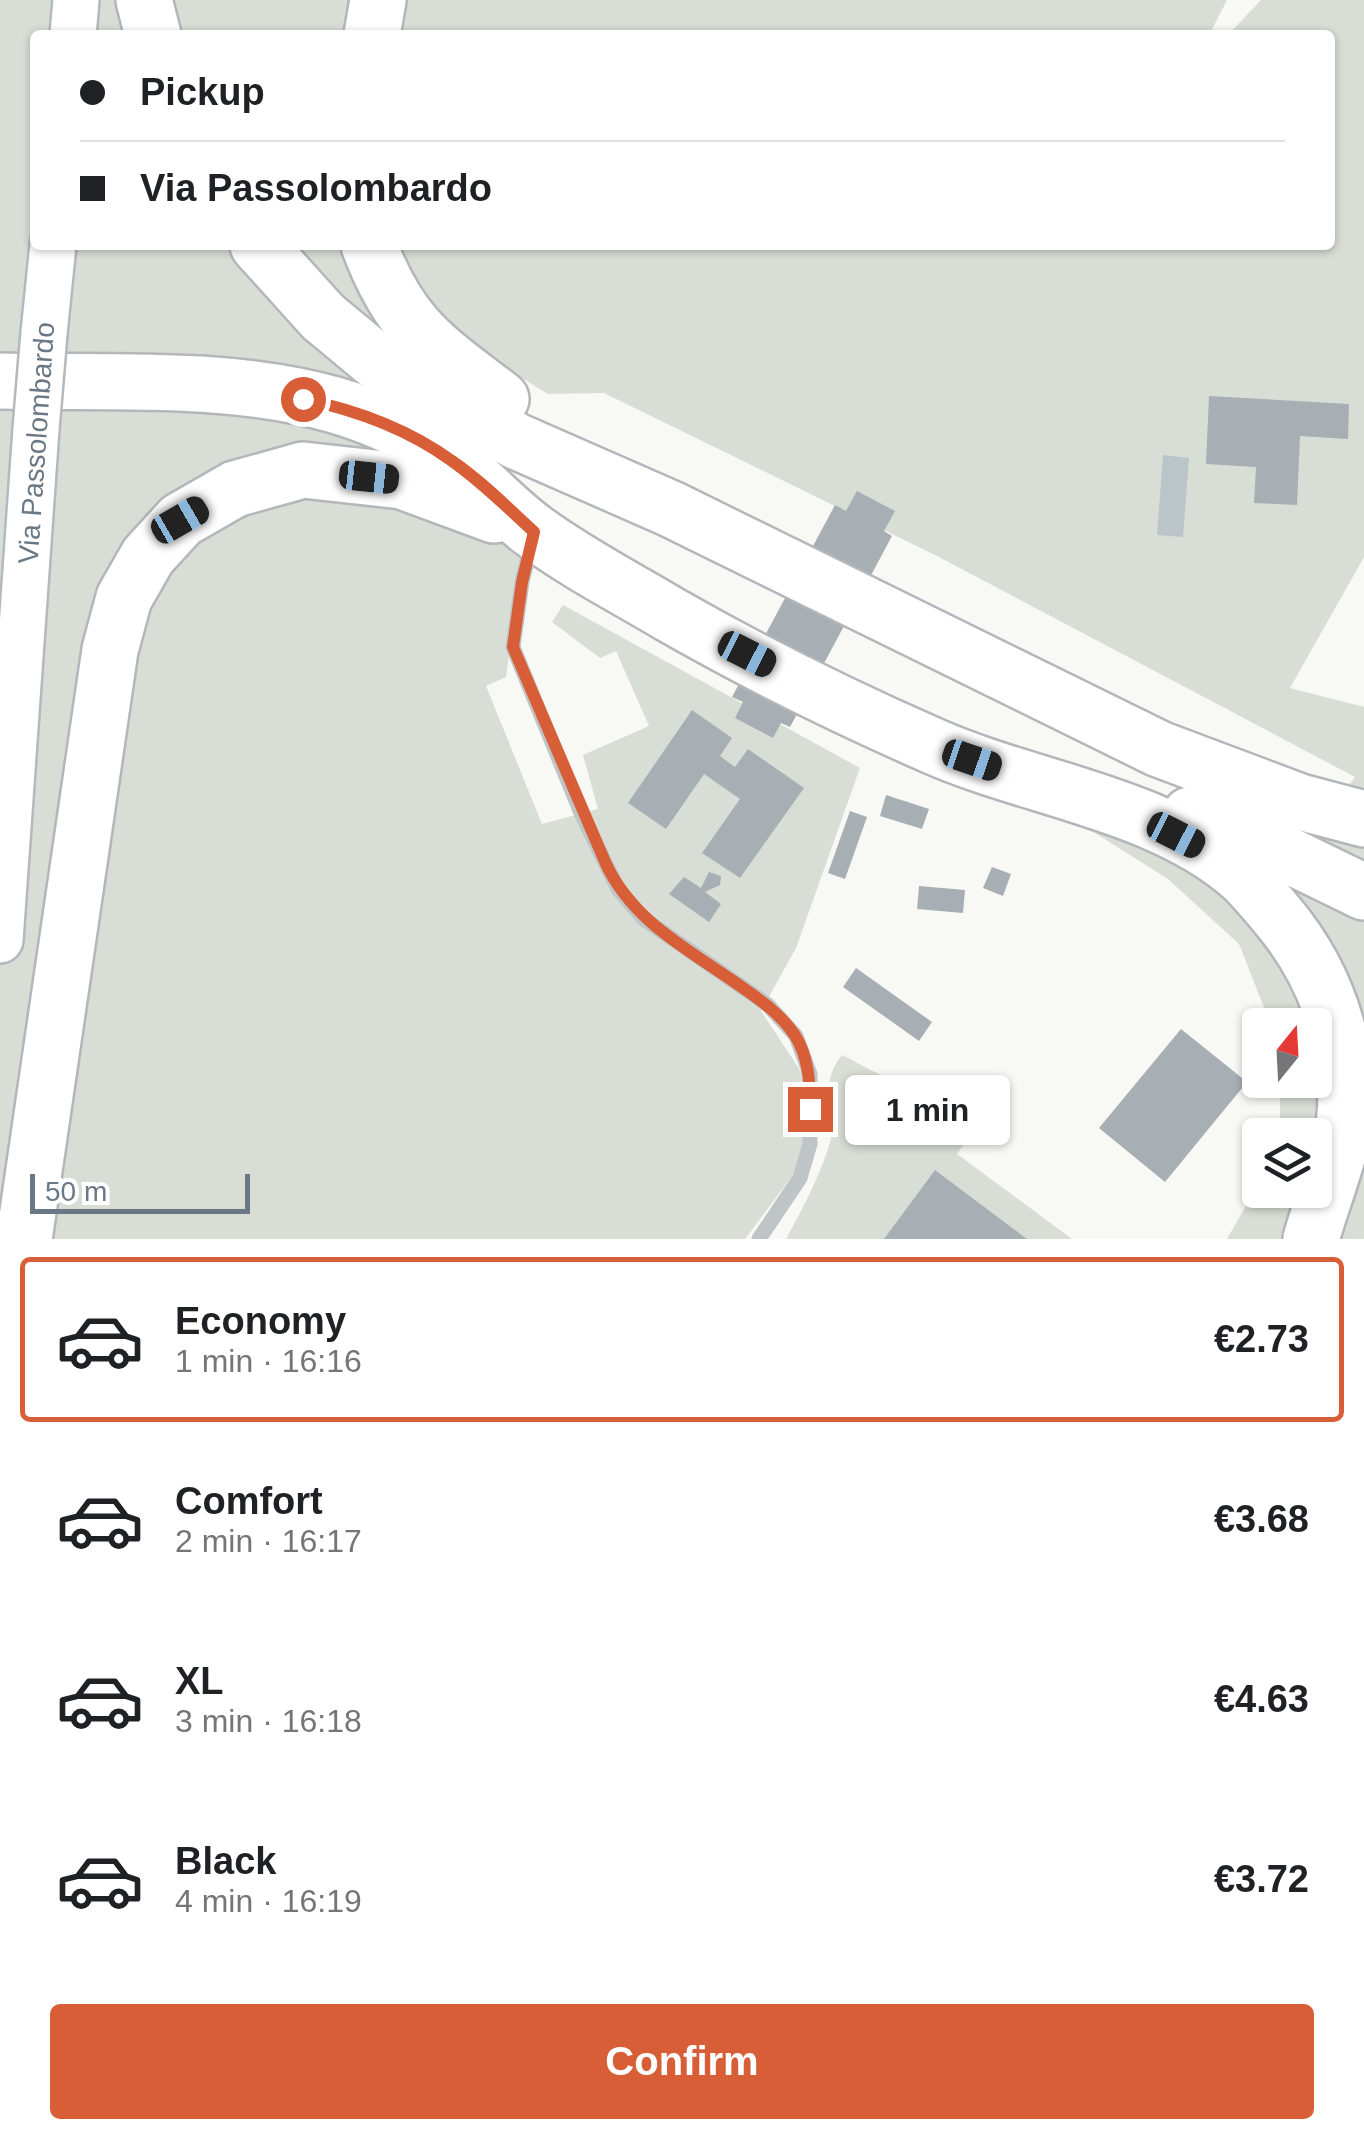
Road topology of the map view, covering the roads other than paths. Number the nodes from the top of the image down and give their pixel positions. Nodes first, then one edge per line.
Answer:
1 (76, 0) edge
2 (144, 0) edge
3 (342, 0) edge
4 (378, 0) edge
5 (73, 30) edge
6 (152, 30) edge
7 (347, 30) edge
8 (373, 30) edge
9 (51, 250) edge
10 (263, 250) edge
11 (371, 250) edge
12 (22, 344) edge
13 (0, 381) edge
14 (150, 384) junction
15 (671, 510) junction
16 (534, 532) junction
17 (936, 748) junction
18 (1159, 749) junction
19 (1364, 820) edge
20 (1364, 858) edge
21 (1364, 892) edge
22 (0, 940) edge
23 (1332, 1169) edge
24 (1311, 1208) edge
25 (1320, 1208) edge
26 (24, 1239) edge
27 (760, 1239) edge
28 (1291, 1239) edge
29 (1310, 1239) edge

1 - 5 main road
2 - 6 highway
3 - 7 highway
4 - 8 highway
9 - 12 main road, Via Passolombardo
10 - 15 highway
11 - 15 highway
12 - 14 highway
12 - 22 main road, Via Passolombardo, bridge
13 - 14 highway
14 - 16 highway
15 - 18 highway
16 - 17 highway
16 - 26 highway
16 - 27 lane
17 - 21 highway
17 - 23 highway
18 - 19 highway
18 - 20 highway
24 - 28 lane
25 - 29 highway

